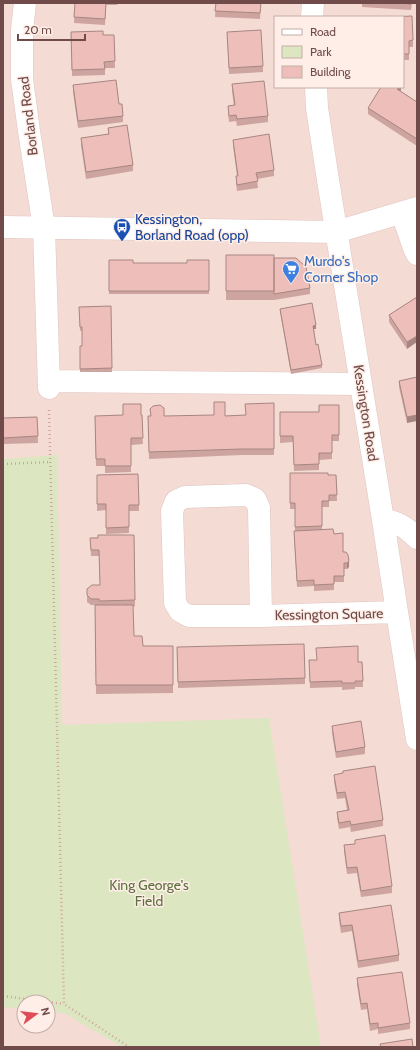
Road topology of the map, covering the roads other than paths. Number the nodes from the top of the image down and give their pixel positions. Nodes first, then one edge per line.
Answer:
1 (25, 3) edge
2 (313, 3) edge
3 (312, 16) edge
4 (316, 88) edge
5 (409, 211) edge
6 (3, 228) edge
7 (44, 228) junction
8 (336, 232) junction
9 (417, 254) edge
10 (361, 384) junction
11 (383, 520) junction
12 (417, 538) edge
13 (396, 612) junction
14 (261, 616) junction
15 (417, 740) edge

1 - 7 street, Borland Road
2 - 3 street
4 - 8 street, Kessington Road
5 - 8 street
5 - 9 street
6 - 7 street
7 - 8 street
7 - 10 street, Borland Road
8 - 10 street, Kessington Road
10 - 11 street, Kessington Road
11 - 12 street
11 - 13 street, Kessington Road
13 - 14 street, Kessington Square
13 - 15 street, Kessington Road
14 - 14 street, Kessington Square

